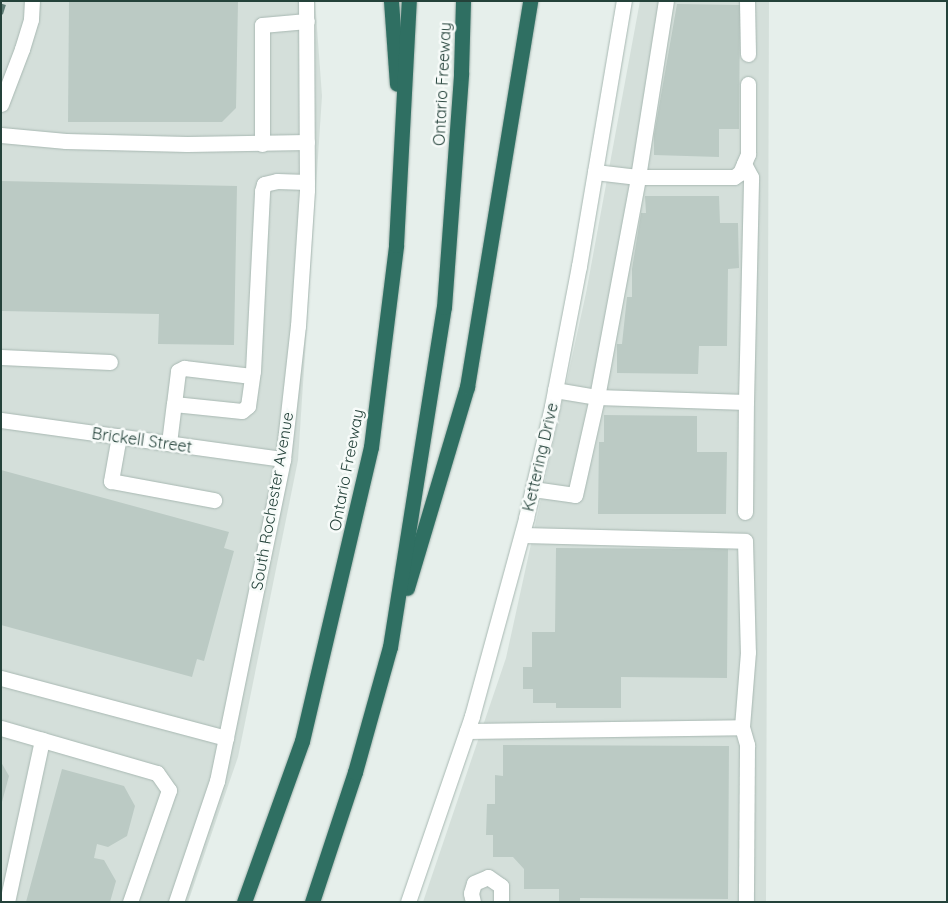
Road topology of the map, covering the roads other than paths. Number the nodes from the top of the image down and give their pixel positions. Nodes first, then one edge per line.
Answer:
1 (32, 1) edge
2 (306, 1) edge
3 (391, 1) edge
4 (409, 1) edge
5 (463, 1) edge
6 (525, 1) edge
7 (530, 1) edge
8 (624, 1) edge
9 (666, 1) edge
10 (747, 1) edge
11 (307, 21) junction
12 (522, 46) junction
13 (748, 54) dead end
14 (748, 84) dead end
15 (1, 104) edge
16 (1, 135) edge
17 (307, 142) junction
18 (262, 144) junction
19 (402, 146) junction
20 (744, 164) junction
21 (595, 172) junction
22 (638, 177) junction
23 (307, 182) junction
24 (1, 356) edge
25 (110, 362) dead end
26 (252, 376) junction
27 (555, 390) junction
28 (597, 397) junction
29 (746, 402) junction
30 (174, 404) junction
31 (1, 420) edge
32 (119, 436) junction
33 (169, 443) junction
34 (283, 459) junction
35 (533, 489) junction
36 (214, 500) dead end
37 (745, 512) dead end
38 (522, 535) junction
39 (390, 647) junction
40 (1, 678) edge
41 (742, 727) junction
42 (1, 728) edge
43 (467, 731) junction
44 (226, 738) junction
45 (42, 740) junction
46 (7, 902) edge
47 (130, 902) edge
48 (176, 902) edge
49 (244, 902) edge
50 (312, 902) edge
51 (408, 902) edge
52 (473, 902) edge
53 (501, 902) edge
54 (746, 902) edge

1 - 15 street
2 - 11 street, South Rochester Avenue
3 - 19 highway
4 - 19 highway, Ontario Freeway
5 - 39 highway, Ontario Freeway
6 - 12 highway
7 - 12 highway
8 - 21 street, Kettering Drive
9 - 22 street
10 - 13 street
11 - 17 street, South Rochester Avenue
11 - 18 street
12 - 39 highway
14 - 20 street
16 - 18 street
17 - 18 street
17 - 23 street, South Rochester Avenue
19 - 49 highway, Ontario Freeway
20 - 22 street
20 - 29 street
21 - 22 street
21 - 27 street, Kettering Drive
22 - 28 street
23 - 26 street
23 - 34 street, South Rochester Avenue
24 - 25 street
26 - 30 street
26 - 30 street
27 - 28 street
27 - 35 street, Kettering Drive
28 - 29 street
28 - 35 street
29 - 37 street
30 - 33 street
31 - 32 street, Brickell Street
32 - 33 street, Brickell Street
32 - 36 street
33 - 34 street, Brickell Street
34 - 44 street, South Rochester Avenue
35 - 38 street, Kettering Drive
38 - 41 street
38 - 43 street, Kettering Drive
39 - 50 highway, Ontario Freeway
40 - 44 street
41 - 43 street
41 - 54 street
42 - 45 street
43 - 51 street, Kettering Drive
44 - 48 street, South Rochester Avenue
45 - 46 street
45 - 47 street
52 - 53 street

